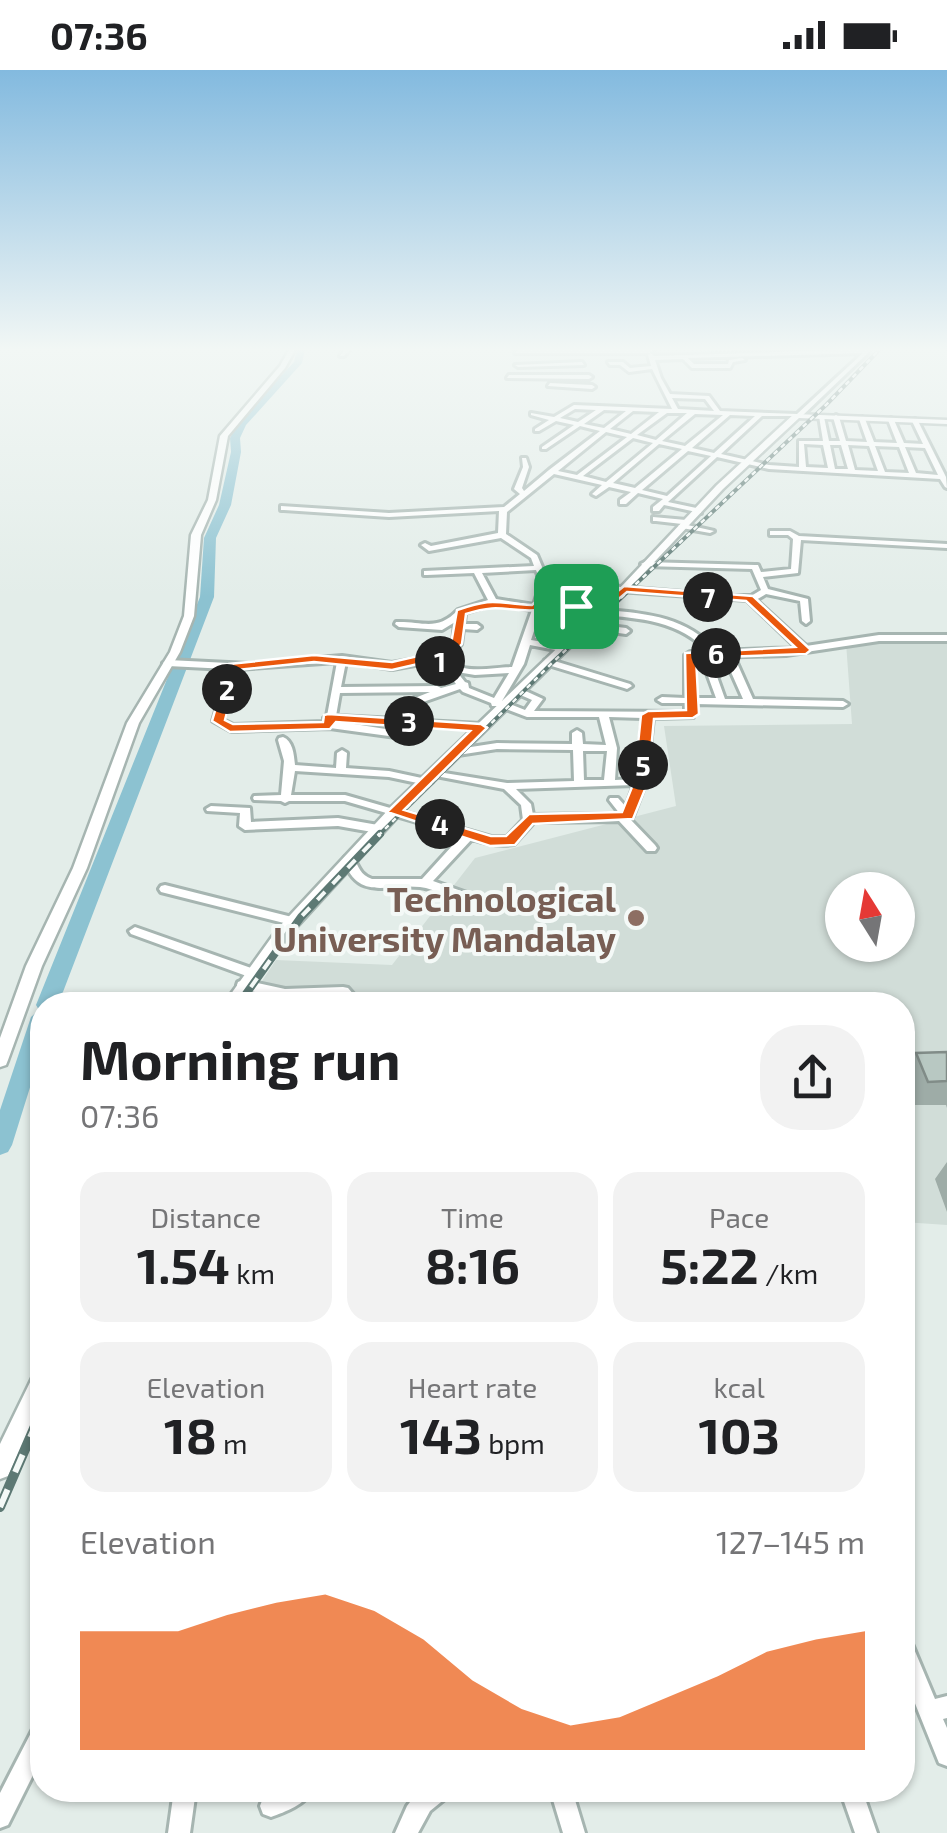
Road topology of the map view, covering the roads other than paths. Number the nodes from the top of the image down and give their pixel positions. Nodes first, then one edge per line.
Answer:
1 (227, 432) edge
2 (567, 432) edge
3 (601, 432) edge
4 (615, 432) edge
5 (637, 432) edge
6 (670, 432) edge
7 (705, 432) edge
8 (740, 432) edge
9 (780, 432) edge
10 (824, 432) edge
11 (840, 432) edge
12 (867, 432) edge
13 (895, 432) edge
14 (921, 432) edge
15 (632, 436) junction
16 (660, 441) junction
17 (826, 442) junction
18 (843, 443) junction
19 (871, 444) junction
20 (900, 445) junction
21 (928, 446) junction
22 (688, 447) junction
23 (544, 448) dead end
24 (716, 454) junction
25 (524, 459) dead end
26 (751, 460) junction
27 (551, 470) junction
28 (803, 470) junction
29 (832, 471) junction
30 (852, 472) junction
31 (882, 474) junction
32 (912, 475) junction
33 (578, 476) junction
34 (942, 477) junction
35 (607, 484) junction
36 (947, 486) edge
37 (636, 491) junction
38 (523, 493) junction
39 (596, 494) dead end
40 (623, 502) dead end
41 (661, 507) junction
42 (284, 508) dead end
43 (504, 509) junction
44 (698, 510) junction
45 (684, 524) junction
46 (710, 531) dead end
47 (773, 533) dead end
48 (502, 535) junction
49 (796, 538) junction
50 (425, 545) dead end
51 (947, 546) edge
52 (645, 564) junction
53 (538, 568) junction
54 (477, 571) junction
55 (427, 573) dead end
56 (759, 574) junction
57 (545, 582) junction
58 (624, 589) junction
59 (765, 591) junction
60 (749, 598) junction
61 (493, 602) junction
62 (538, 604) junction
63 (602, 610) junction
64 (459, 621) junction
65 (806, 621) dead end
66 (399, 624) dead end
67 (584, 626) junction
68 (477, 627) dead end
69 (626, 631) dead end
70 (947, 638) edge
71 (527, 642) junction
72 (561, 648) junction
73 (806, 650) junction
74 (709, 654) junction
75 (342, 659) junction
76 (732, 663) dead end
77 (171, 664) junction
78 (446, 664) junction
79 (544, 664) junction
80 (233, 667) junction
81 (517, 667) junction
82 (740, 682) junction
83 (713, 683) junction
84 (465, 685) junction
85 (628, 686) dead end
86 (440, 689) junction
87 (335, 690) junction
88 (519, 691) junction
89 (662, 700) dead end
90 (692, 701) junction
91 (722, 702) junction
92 (750, 702) junction
93 (842, 704) dead end
94 (498, 706) junction
95 (527, 714) junction
96 (648, 715) junction
97 (604, 717) junction
98 (400, 720) junction
99 (329, 722) junction
100 (481, 728) junction
101 (577, 734) dead end
102 (283, 740) dead end
103 (578, 747) junction
104 (612, 748) junction
105 (342, 752) dead end
106 (458, 752) junction
107 (291, 768) junction
108 (342, 770) junction
109 (431, 778) junction
110 (579, 782) junction
111 (641, 782) junction
112 (609, 783) junction
113 (507, 786) junction
114 (258, 798) dead end
115 (285, 800) junction
116 (614, 800) dead end
117 (210, 809) dead end
118 (394, 812) junction
119 (625, 816) junction
120 (529, 819) junction
121 (378, 828) junction
122 (470, 834) junction
123 (651, 848) dead end
124 (349, 860) junction
125 (425, 884) junction
126 (166, 889) dead end
127 (463, 896) dead end
128 (292, 922) junction
129 (135, 931) dead end
130 (248, 979) junction
131 (240, 992) edge
132 (280, 992) edge
133 (0, 1060) edge
134 (30, 1404) edge
135 (0, 1468) edge
136 (915, 1667) edge
137 (938, 1709) edge
138 (947, 1754) edge
139 (30, 1758) edge
140 (183, 1802) edge
141 (278, 1802) edge
142 (424, 1802) edge
143 (565, 1802) edge
144 (856, 1802) edge
145 (271, 1806) dead end
146 (0, 1817) edge
147 (179, 1833) edge
148 (406, 1833) edge
149 (574, 1833) edge
150 (866, 1833) edge

1 - 77 street
2 - 23 street
3 - 27 street
4 - 15 street
5 - 15 street
6 - 16 street
7 - 22 street
8 - 24 street
9 - 26 street
10 - 17 street
11 - 18 street
12 - 19 street
13 - 20 street
14 - 21 street
15 - 16 street
15 - 33 street
16 - 22 street
16 - 35 street
17 - 18 street
17 - 28 street
17 - 29 street
18 - 19 street
18 - 30 street
19 - 20 street
19 - 31 street
20 - 21 street
20 - 32 street
21 - 34 street
22 - 24 street
22 - 37 street
24 - 26 street
24 - 41 street
25 - 38 street
26 - 28 street
26 - 44 street
27 - 33 street
27 - 38 street
28 - 29 street
29 - 30 street
30 - 31 street
31 - 32 street
32 - 34 street
33 - 35 street
34 - 36 street
35 - 37 street
35 - 39 street
37 - 40 street
37 - 41 street
38 - 43 street
41 - 44 street
41 - 45 street
42 - 43 street
43 - 48 street
44 - 45 street
45 - 46 street
45 - 52 street
47 - 49 street
48 - 50 street
48 - 53 street
49 - 51 street
49 - 56 street
52 - 56 street
52 - 58 street
53 - 54 street
53 - 57 street
54 - 55 street
54 - 61 street
56 - 59 street
57 - 58 street
57 - 62 street
58 - 60 street
58 - 63 street
59 - 60 street
59 - 65 street
60 - 73 street
61 - 62 street
61 - 64 street
62 - 63 street
62 - 71 street
63 - 67 street
63 - 74 street
64 - 66 street
64 - 68 street
64 - 78 street
67 - 69 street
67 - 72 street
70 - 73 street
71 - 72 street
71 - 81 street
72 - 79 street
73 - 74 street
74 - 83 street
74 - 90 street
75 - 78 street
75 - 80 street
75 - 87 street
76 - 82 street
77 - 80 street
77 - 133 street
78 - 81 street
78 - 84 street
79 - 81 street
79 - 85 street
79 - 88 street
80 - 99 street
81 - 94 street
82 - 83 street
82 - 92 street
83 - 91 street
84 - 86 street
84 - 94 street
86 - 87 street
86 - 98 street
87 - 99 street
88 - 94 street
88 - 95 street
89 - 90 street
90 - 91 street
90 - 96 street
91 - 92 street
92 - 93 street
94 - 95 street
94 - 100 street
95 - 97 street
96 - 97 street
96 - 111 street
97 - 104 street
98 - 99 street
98 - 100 street
100 - 106 street
101 - 103 street
102 - 107 street
103 - 104 street
103 - 106 street
103 - 110 street
104 - 112 street
105 - 108 street
106 - 109 street
107 - 108 street
107 - 115 street
108 - 109 street
109 - 113 street
109 - 118 street
110 - 112 street
110 - 113 street
111 - 112 street
111 - 119 street
113 - 120 street
114 - 115 street
115 - 118 street
116 - 119 street
117 - 121 street
118 - 121 street
118 - 122 street
119 - 120 street
119 - 123 street
120 - 122 street
121 - 124 street
122 - 125 street
124 - 125 street
124 - 128 street
125 - 127 street
126 - 128 street
128 - 130 street
129 - 130 street
130 - 131 street
130 - 132 street
134 - 135 street
136 - 137 street
137 - 138 street
139 - 146 street
140 - 147 street
141 - 145 street
142 - 148 street
143 - 149 street
144 - 150 street

